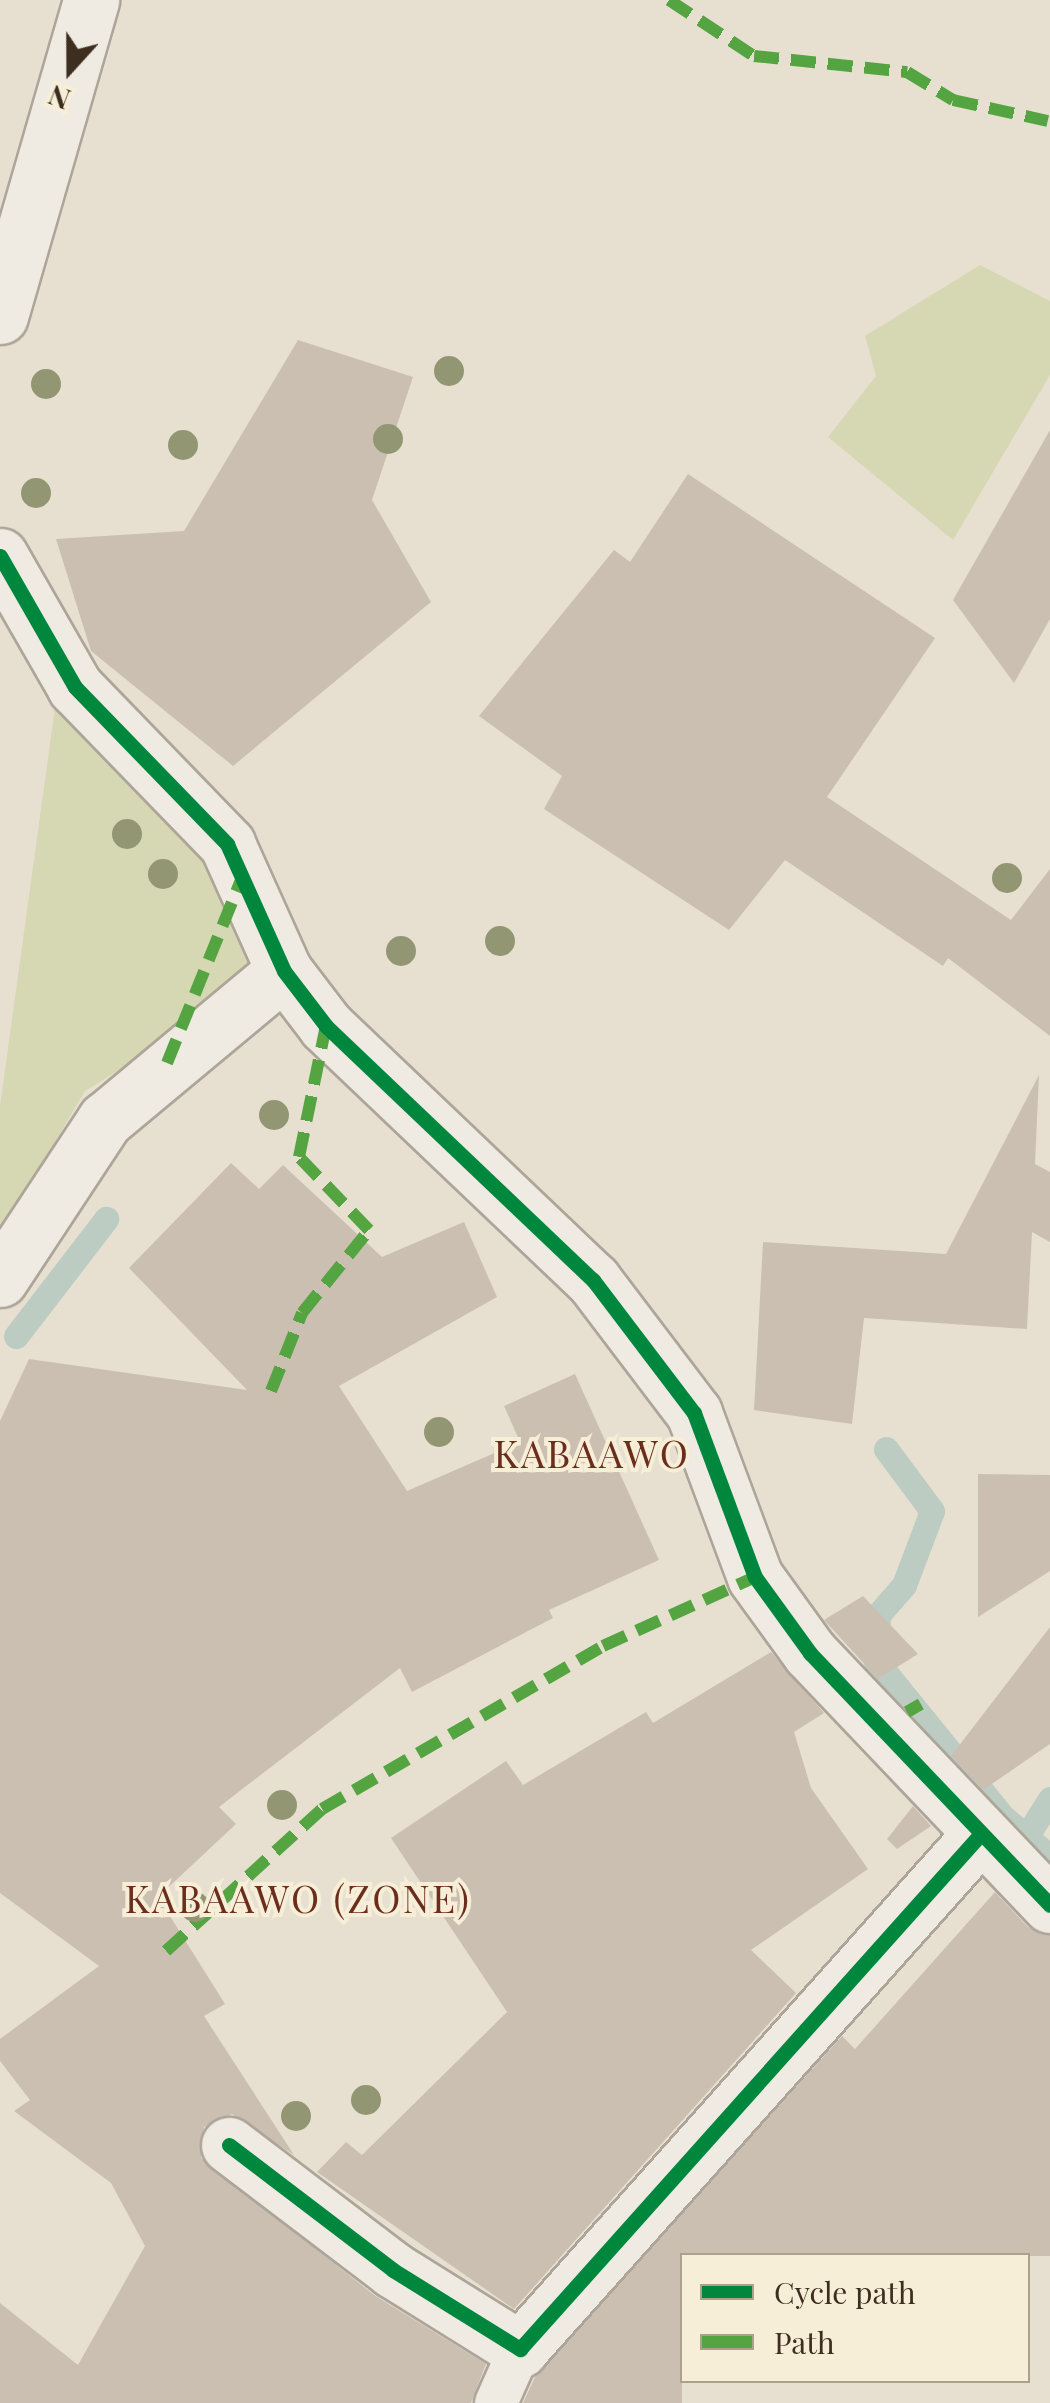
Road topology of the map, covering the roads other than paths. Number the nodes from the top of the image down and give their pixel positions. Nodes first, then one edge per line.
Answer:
1 (92, 0) edge
2 (0, 316) edge
3 (0, 556) edge
4 (284, 972) junction
5 (0, 1279) edge
6 (978, 1838) junction
7 (1050, 1905) edge
8 (229, 2145) dead end
9 (520, 2349) junction
10 (496, 2403) edge

1 - 2 street
3 - 4 street
4 - 5 street
4 - 6 street
6 - 7 street
6 - 9 street
8 - 9 street
9 - 10 lane

